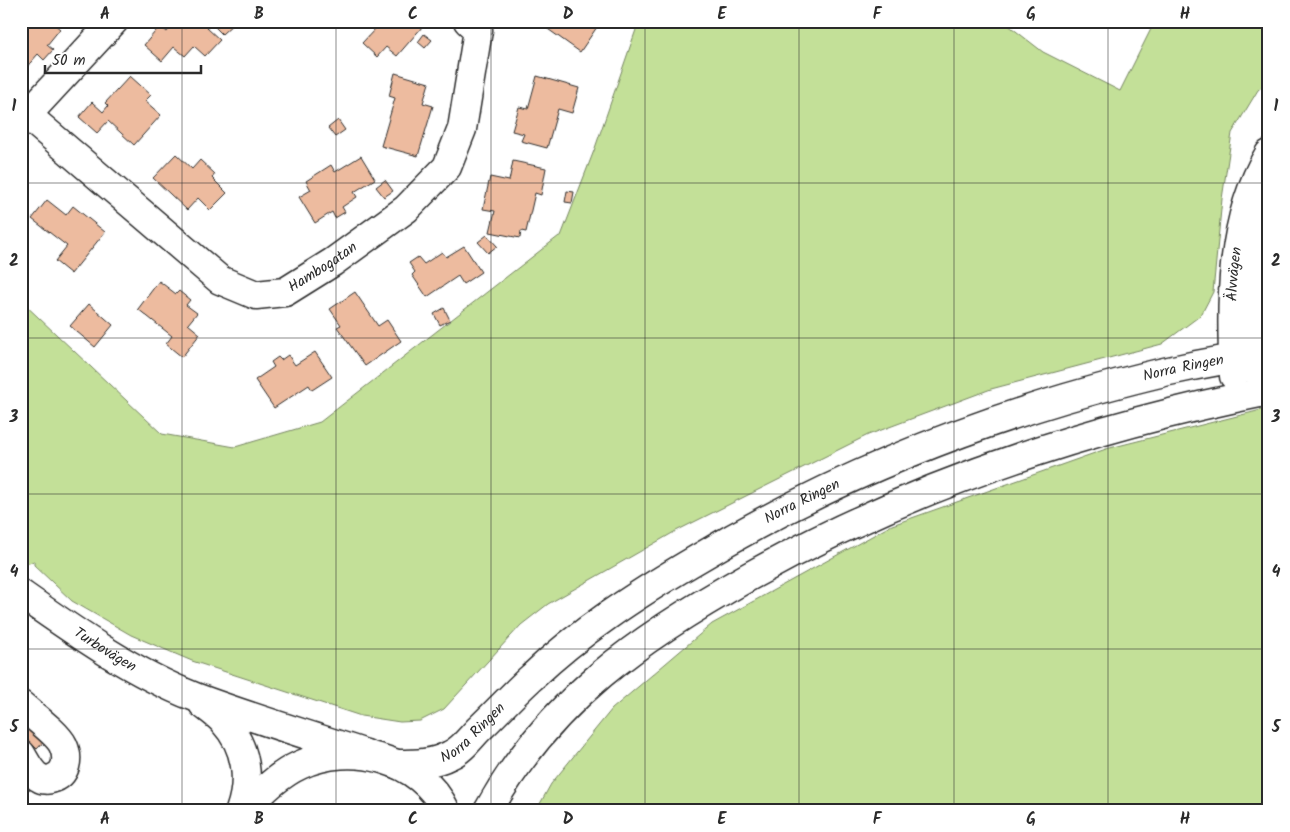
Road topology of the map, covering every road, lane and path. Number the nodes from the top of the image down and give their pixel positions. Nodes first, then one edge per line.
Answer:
1 (114, 21) edge
2 (468, 21) edge
3 (24, 112) edge
4 (1269, 154) edge
5 (1269, 209) edge
6 (1253, 356) edge
7 (1254, 394) edge
8 (21, 594) edge
9 (194, 697) junction
10 (21, 705) edge
11 (21, 754) edge
12 (370, 755) junction
13 (397, 764) junction
14 (242, 811) edge
15 (446, 811) edge
16 (488, 811) edge

1 - 3 main road
2 - 3 main road, Hambogatan
4 - 6 main road, Älvvägen
5 - 6 main road, Älvvägen
6 - 7 main road, Älvvägen
6 - 13 main road, Norra Ringen
7 - 16 main road
8 - 9 main road, Turbovägen
9 - 12 main road, Turbovägen
9 - 14 main road, Turbovägen
10 - 11 main road
12 - 13 main road, Turbovägen
12 - 14 main road
13 - 15 main road

